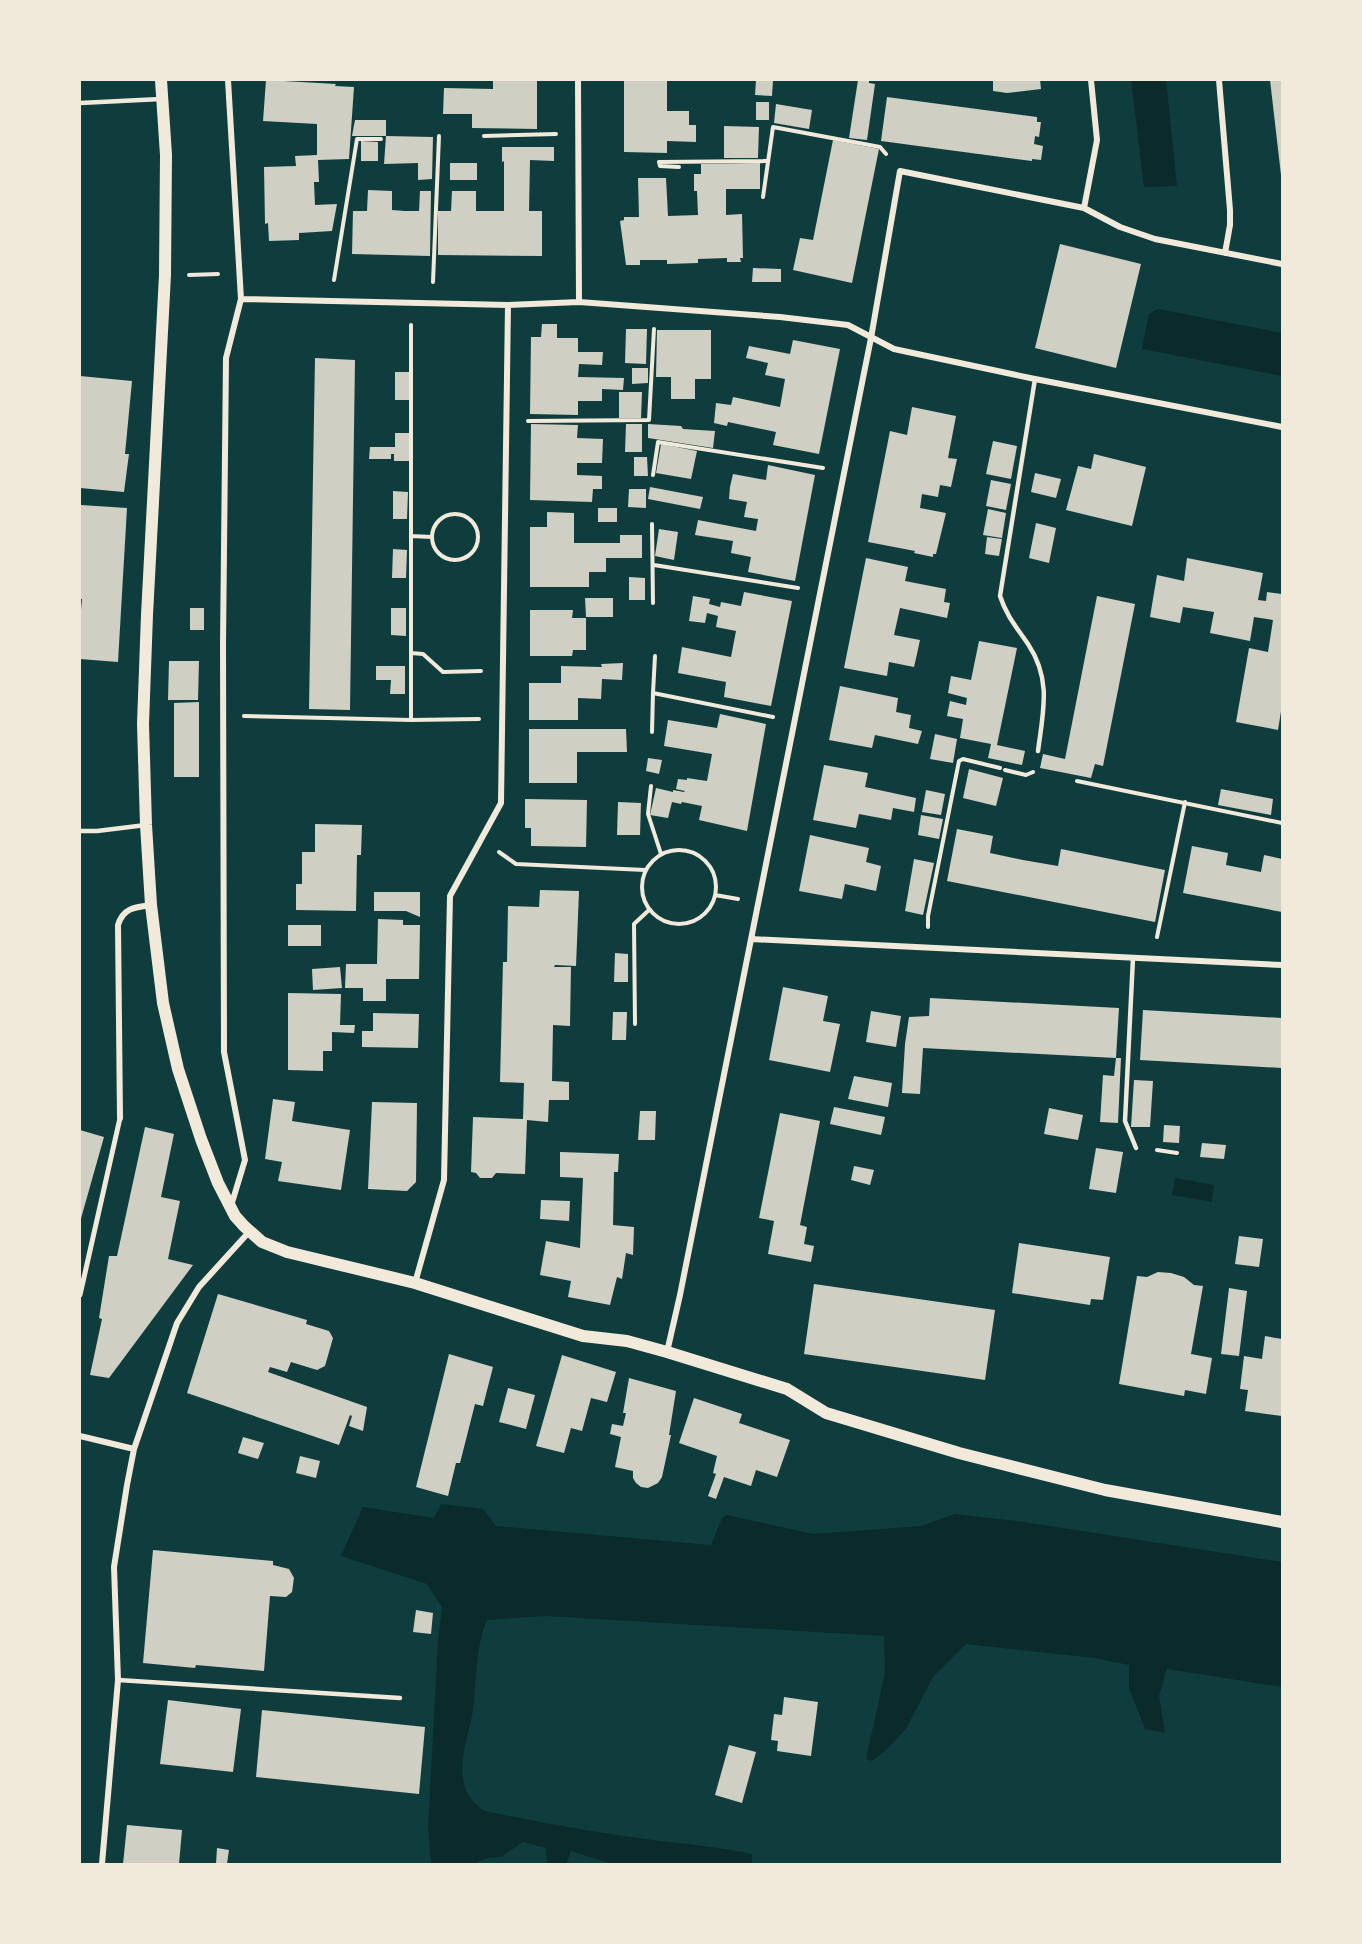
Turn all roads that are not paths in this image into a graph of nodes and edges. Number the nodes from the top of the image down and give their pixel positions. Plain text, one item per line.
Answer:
1 (161, 80) edge
2 (228, 80) edge
3 (578, 80) edge
4 (1092, 80) edge
5 (1219, 80) edge
6 (163, 99) junction
7 (80, 103) edge
8 (1084, 208) junction
9 (1225, 253) junction
10 (1282, 264) edge
11 (241, 299) junction
12 (579, 302) junction
13 (508, 305) junction
14 (871, 338) junction
15 (1035, 379) junction
16 (1282, 427) edge
17 (1038, 751) dead end
18 (146, 825) junction
19 (80, 831) edge
20 (151, 905) junction
21 (751, 939) junction
22 (1133, 958) junction
23 (1282, 965) edge
24 (120, 1118) joint
25 (1136, 1148) dead end
26 (231, 1208) junction
27 (249, 1232) junction
28 (415, 1283) junction
29 (80, 1295) edge
30 (667, 1352) junction
31 (80, 1436) edge
32 (134, 1449) junction
33 (1282, 1522) edge
34 (118, 1680) junction
35 (400, 1698) dead end
36 (102, 1864) edge

1 - 6 main road
2 - 11 street
3 - 12 street
4 - 8 street
5 - 9 street
6 - 7 lane
6 - 18 main road
8 - 9 street
8 - 14 street
9 - 10 street
11 - 13 street
11 - 26 street
12 - 13 street
12 - 14 street
13 - 28 street
14 - 15 street
14 - 21 street
15 - 16 street
15 - 17 lane
18 - 19 lane
18 - 20 main road
20 - 24 street
20 - 26 main road
21 - 22 street
21 - 30 street
22 - 23 street
22 - 25 lane
24 - 29 street
26 - 27 main road
27 - 28 main road
27 - 32 street
28 - 30 main road
30 - 33 main road
31 - 32 street
32 - 34 street
34 - 35 lane
34 - 36 street

